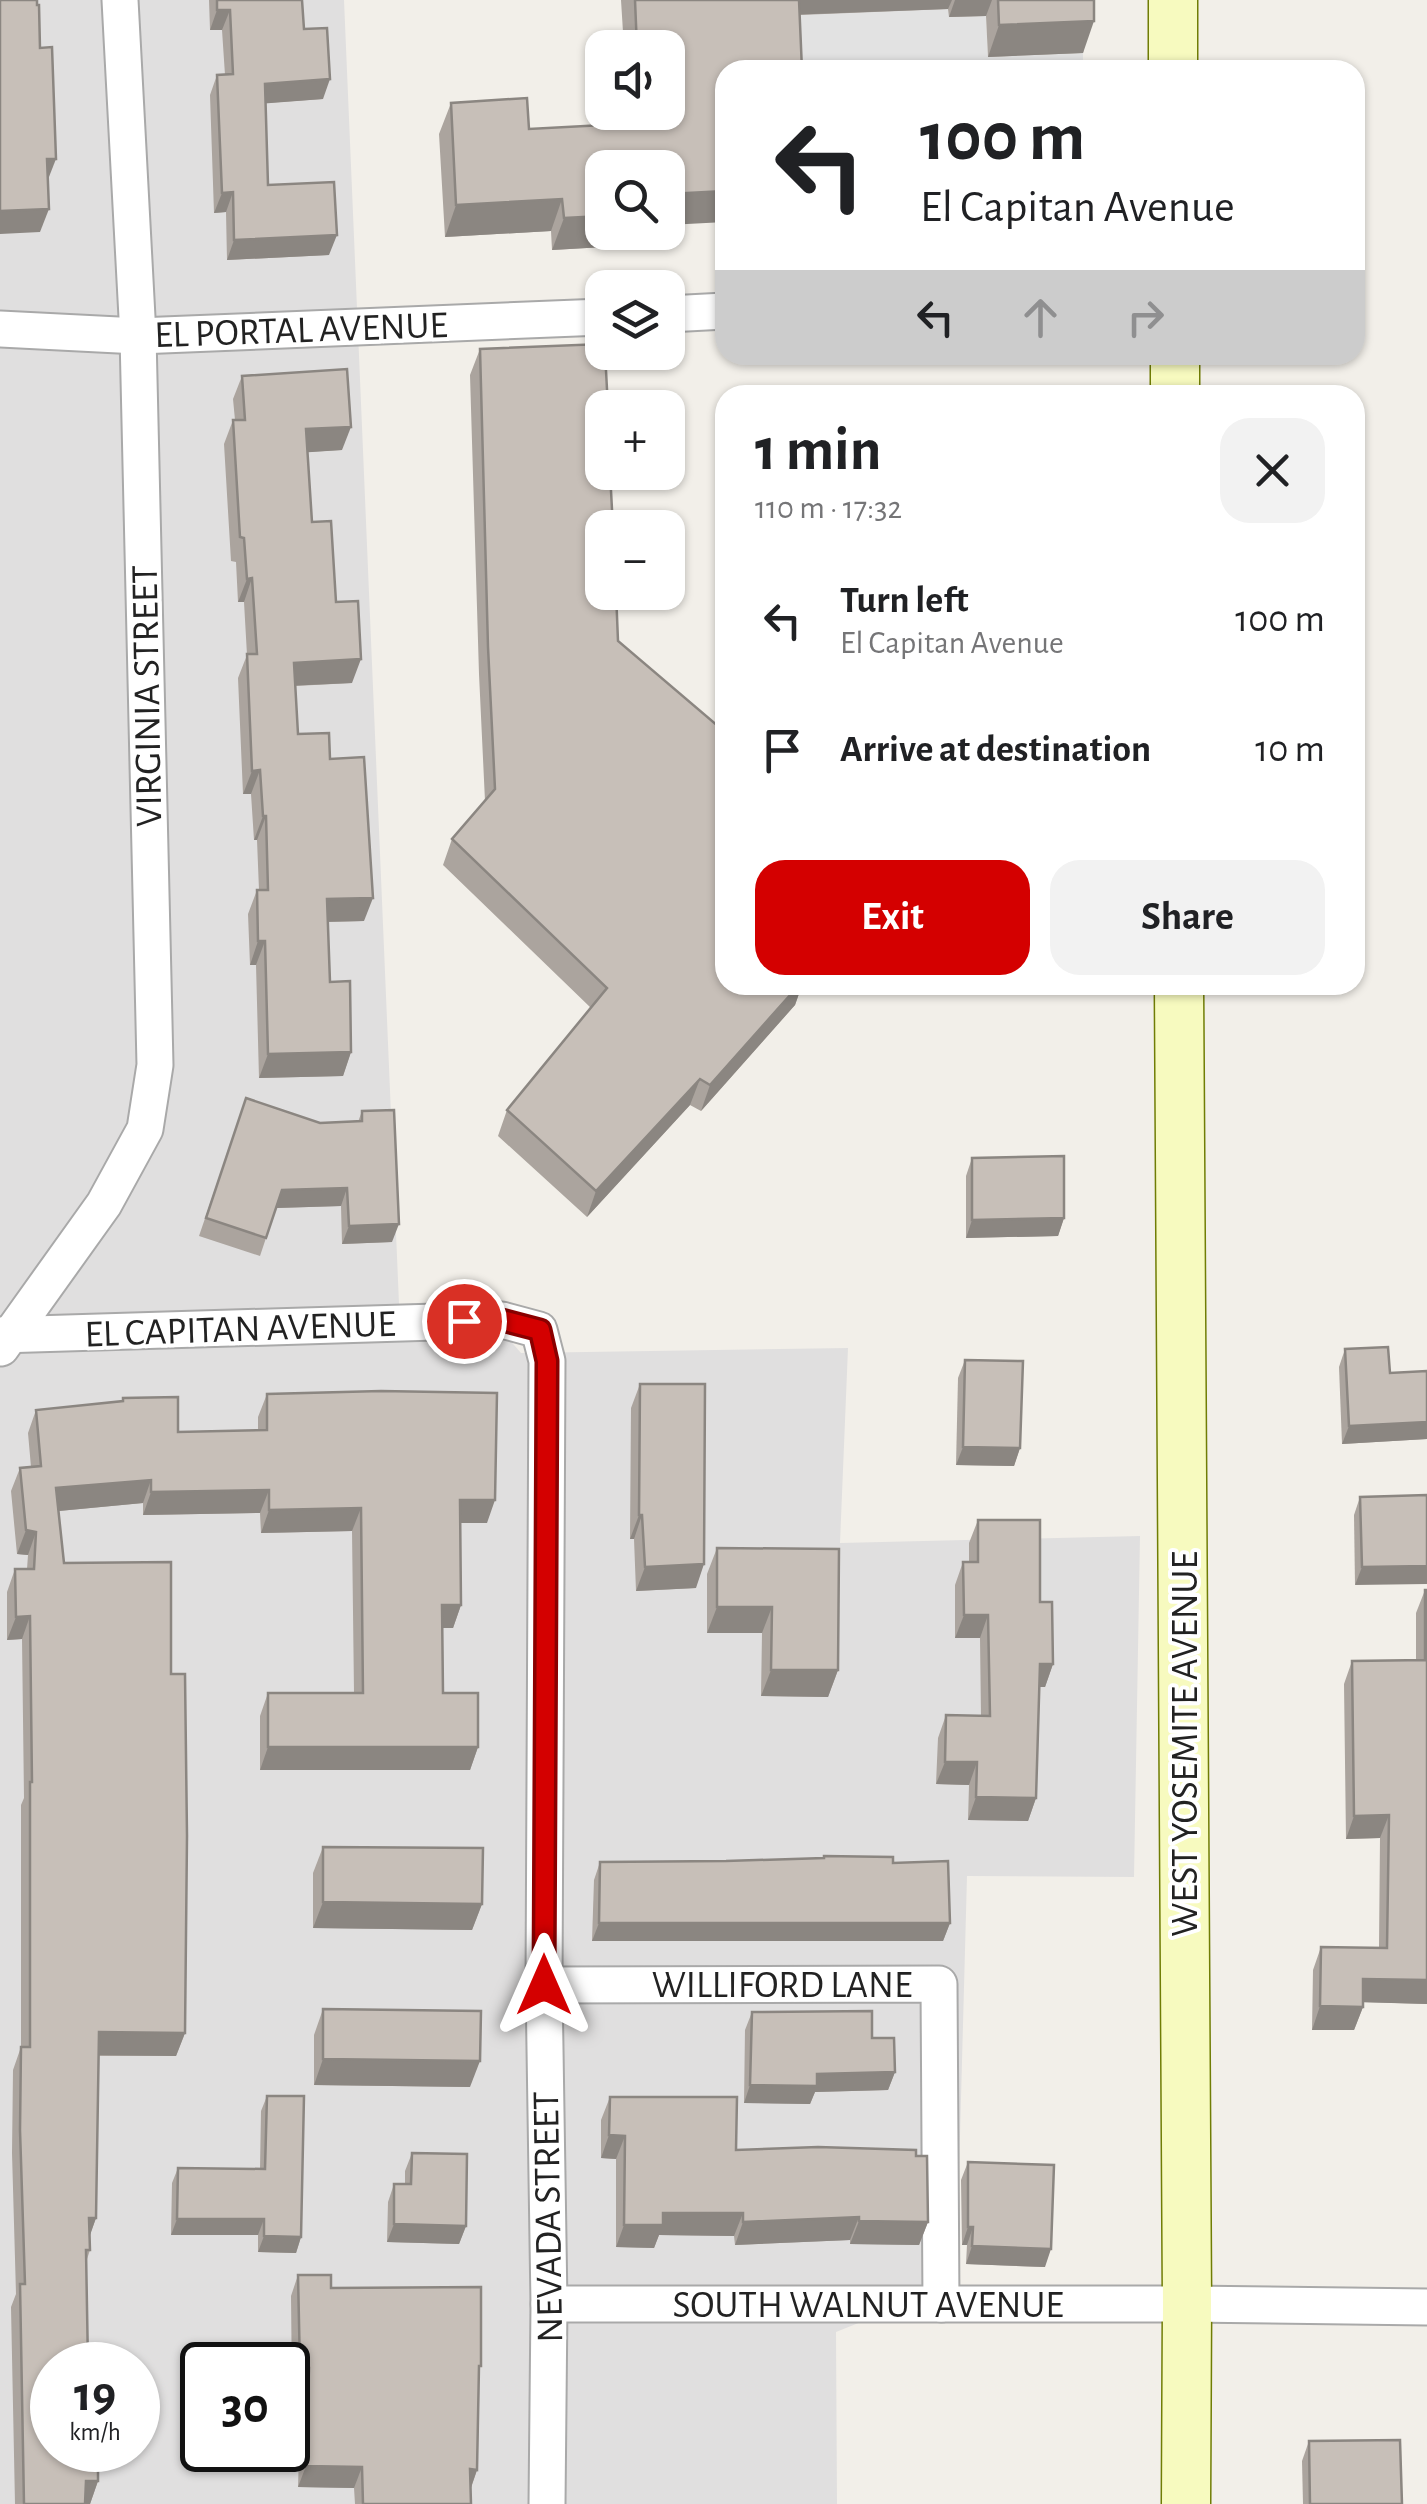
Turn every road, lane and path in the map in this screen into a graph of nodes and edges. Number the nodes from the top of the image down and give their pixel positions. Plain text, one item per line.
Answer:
1 (120, 0) edge
2 (1173, 0) edge
3 (1173, 60) edge
4 (715, 312) edge
5 (685, 313) edge
6 (585, 318) edge
7 (0, 330) edge
8 (138, 336) junction
9 (1179, 995) edge
10 (540, 1330) joint
11 (3, 1340) edge
12 (544, 1985) junction
13 (548, 2304) junction
14 (941, 2304) junction
15 (1187, 2304) junction
16 (1427, 2307) edge
17 (547, 2504) edge
18 (1186, 2504) edge

1 - 8 street, VIRGINIA STREET
2 - 3 main road
4 - 5 street
6 - 8 street, EL PORTAL AVENUE
7 - 8 street, EL PORTAL AVENUE
8 - 11 street, VIRGINIA STREET
9 - 15 main road, WEST YOSEMITE AVENUE
10 - 11 street, EL CAPITAN AVENUE
10 - 12 street, NEVADA STREET
12 - 13 street, NEVADA STREET
12 - 14 street, WILLIFORD LANE
13 - 14 street, SOUTH WALNUT AVENUE
13 - 17 street, NEVADA STREET
14 - 15 street, SOUTH WALNUT AVENUE
15 - 16 street, SOUTH WALNUT AVENUE
15 - 18 main road, WEST YOSEMITE AVENUE

